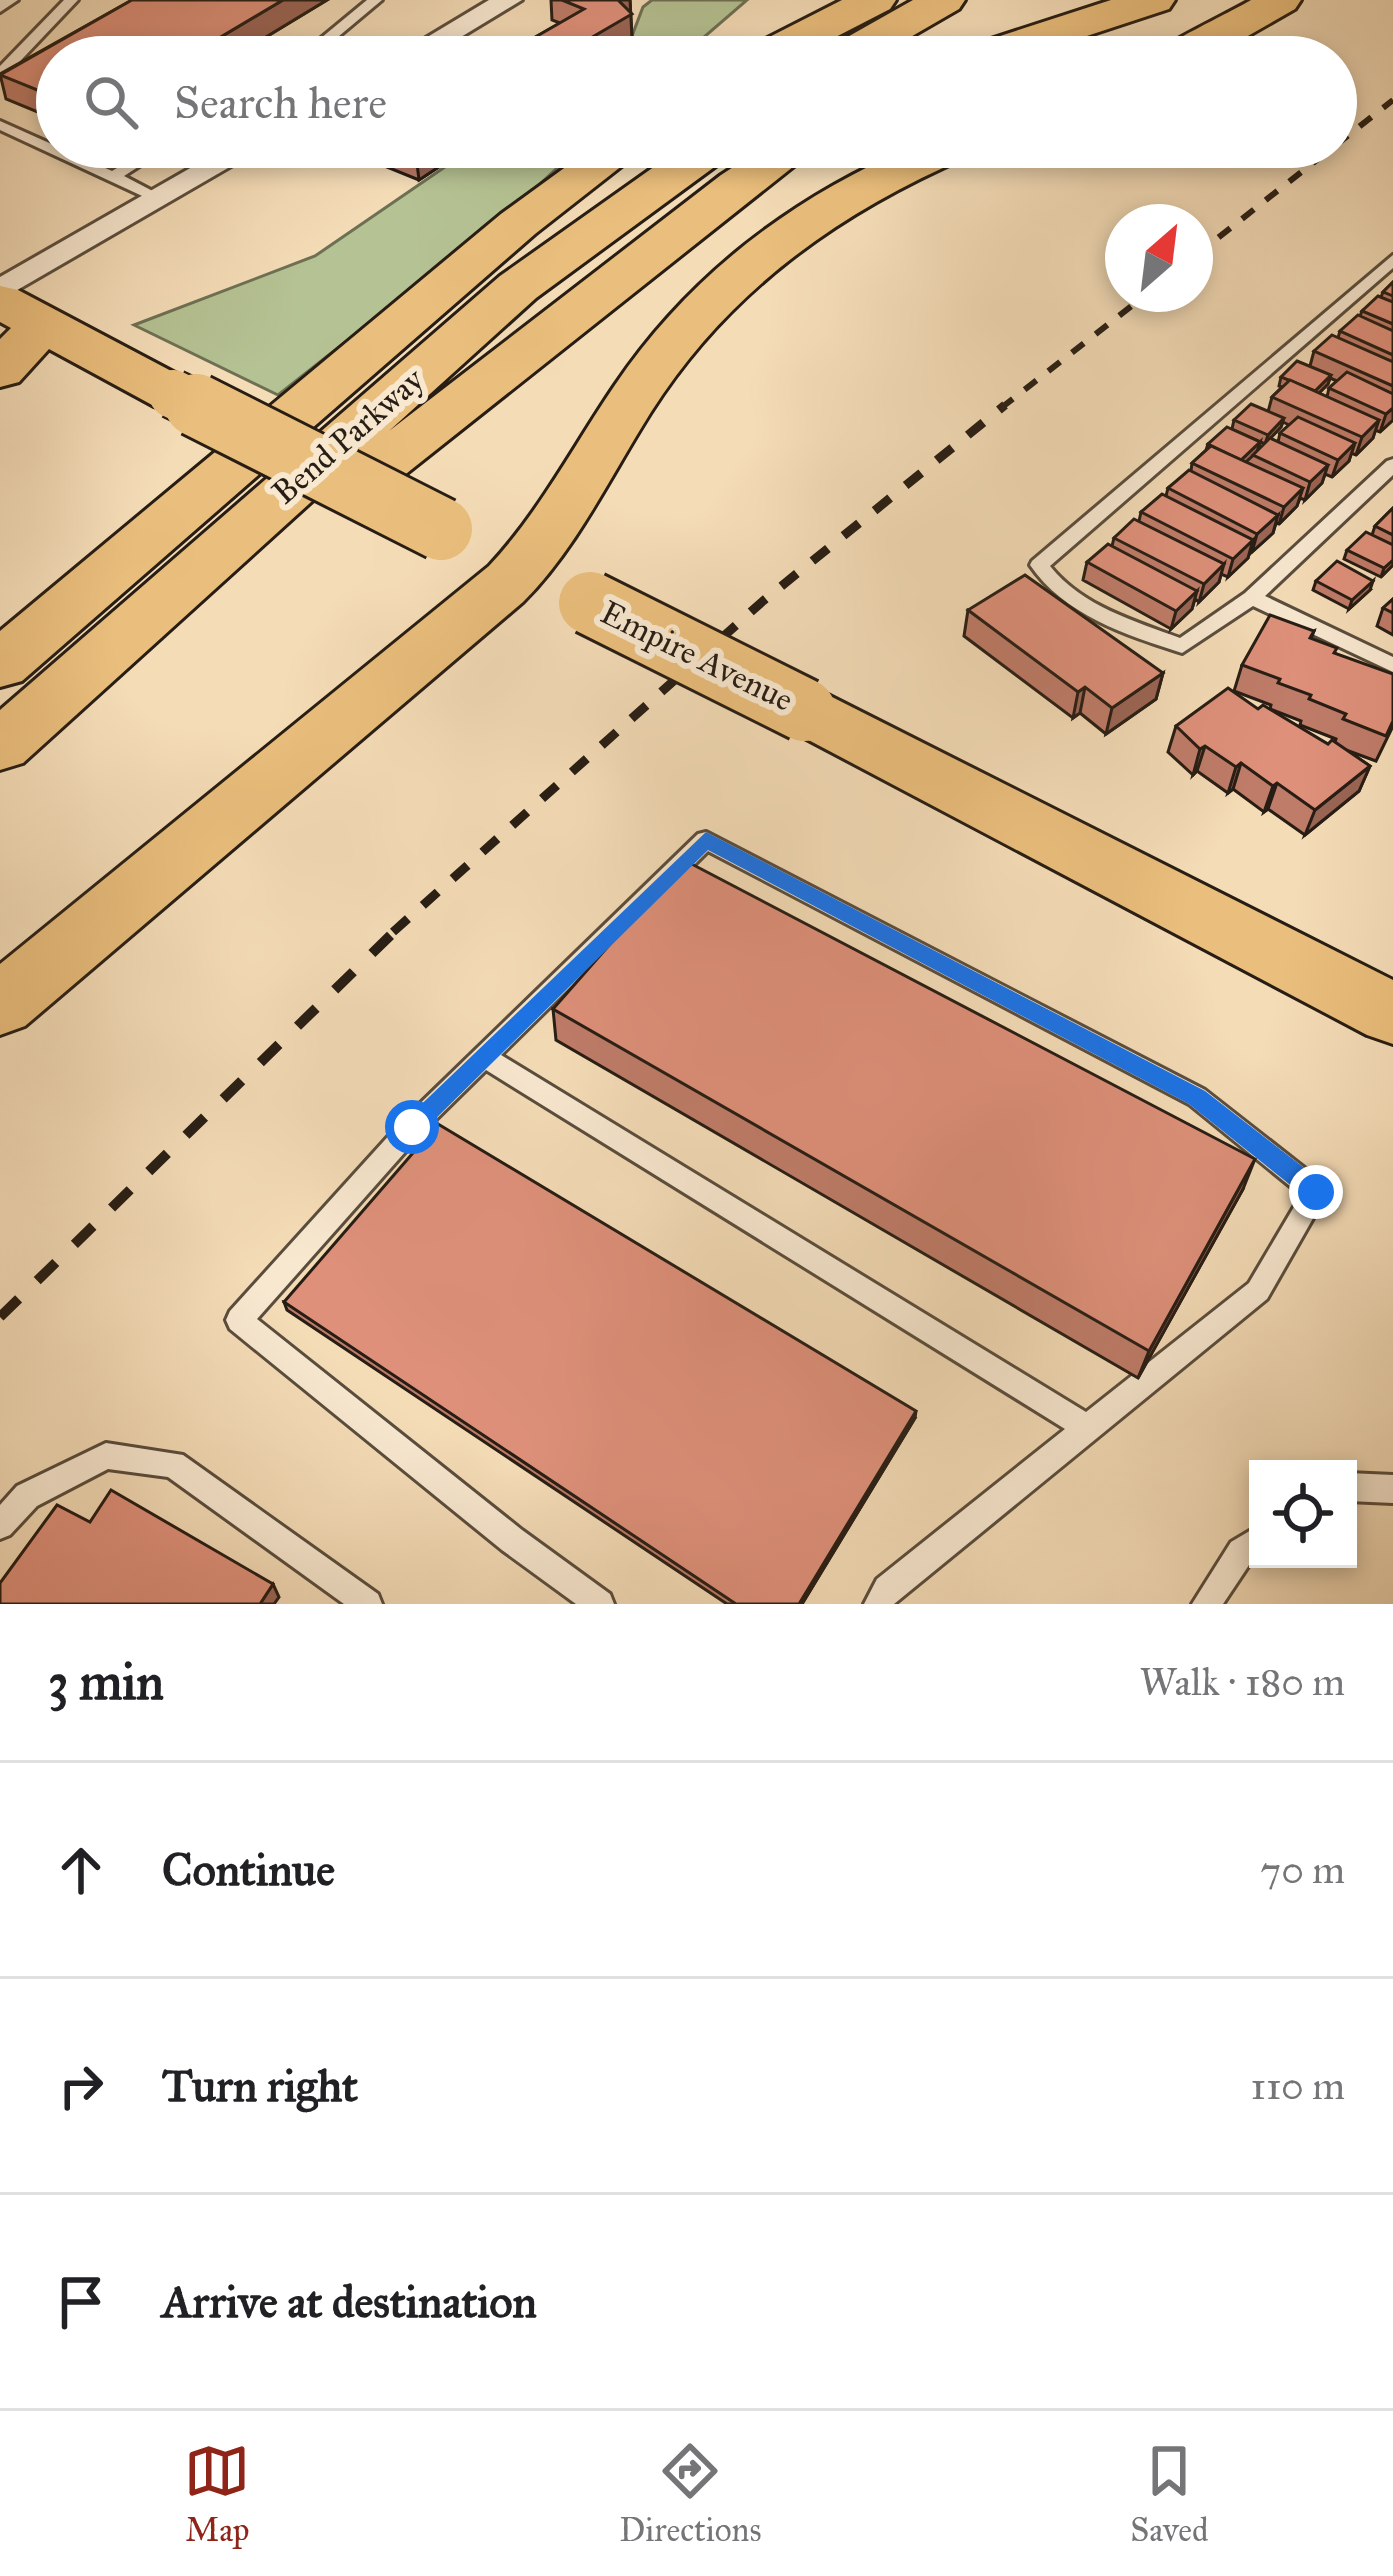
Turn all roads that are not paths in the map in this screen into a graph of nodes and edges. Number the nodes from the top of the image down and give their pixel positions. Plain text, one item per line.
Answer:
1 (71, 0) edge
2 (375, 0) edge
3 (508, 0) edge
4 (875, 0) edge
5 (944, 0) edge
6 (1154, 0) edge
7 (1280, 0) edge
8 (36, 36) edge
9 (36, 36) edge
10 (331, 36) edge
11 (445, 36) edge
12 (805, 36) edge
13 (881, 36) edge
14 (1043, 36) edge
15 (1223, 36) edge
16 (0, 74) edge
17 (0, 125) edge
18 (36, 142) edge
19 (93, 168) edge
20 (127, 168) edge
21 (211, 168) edge
22 (594, 168) edge
23 (683, 168) edge
24 (764, 168) edge
25 (909, 168) edge
26 (112, 177) junction
27 (158, 198) junction
28 (1393, 260) edge
29 (0, 290) edge
30 (21, 313) edge
31 (0, 371) edge
32 (1393, 465) edge
33 (521, 568) junction
34 (1252, 598) junction
35 (0, 665) edge
36 (1393, 665) edge
37 (86, 668) junction
38 (0, 746) edge
39 (0, 1005) edge
40 (1393, 1014) edge
41 (484, 1057) junction
42 (1087, 1428) junction
43 (1357, 1487) edge
44 (1393, 1489) edge
45 (0, 1525) edge
46 (1249, 1546) edge
47 (368, 1604) edge
48 (600, 1604) edge
49 (878, 1604) edge
50 (1206, 1604) edge

1 - 9 lane
2 - 10 lane
3 - 11 street
4 - 12 highway
5 - 13 highway
6 - 14 highway
7 - 15 highway
8 - 16 lane
17 - 18 lane
19 - 26 lane
20 - 26 lane
21 - 27 street
22 - 35 highway, Bend Parkway
23 - 37 highway, Bend Parkway
24 - 37 highway
25 - 33 highway
26 - 27 lane
27 - 29 street
28 - 34 lane
30 - 31 highway
30 - 33 highway, Empire Avenue, bridge
32 - 34 lane
33 - 39 highway
33 - 40 highway, Empire Avenue, bridge
34 - 36 lane
37 - 38 highway, Bend Parkway
41 - 42 lane
41 - 42 lane
41 - 48 lane
42 - 49 lane
43 - 44 lane
45 - 47 lane
46 - 50 lane

